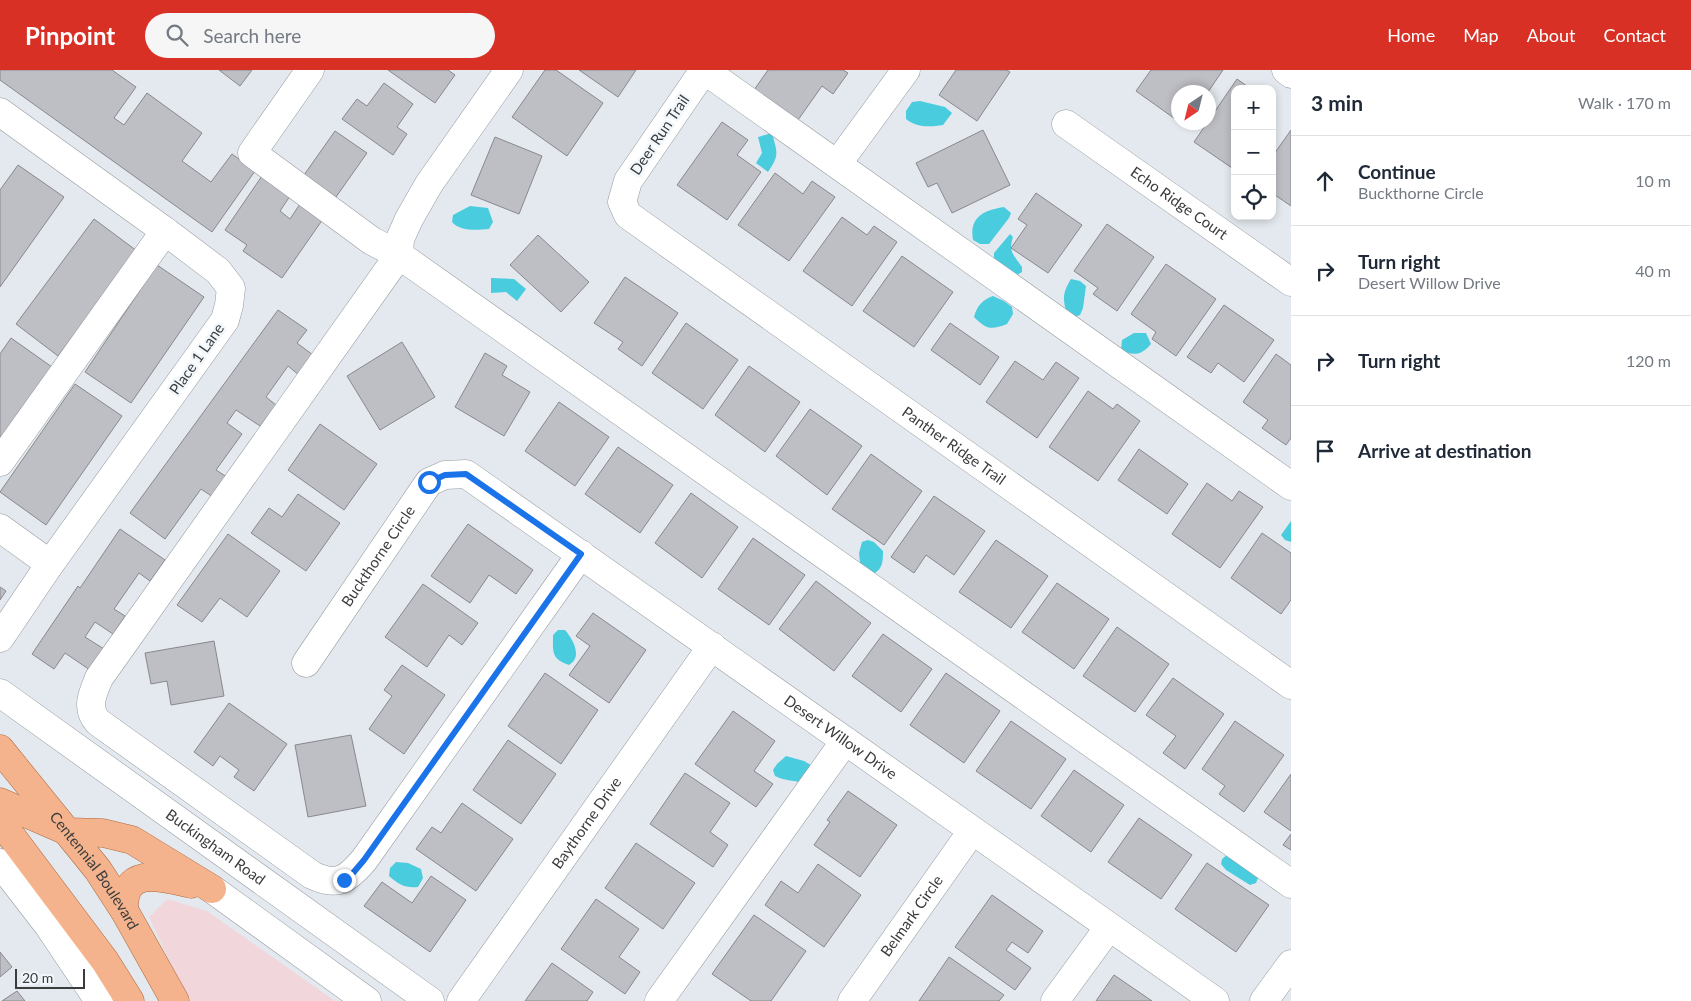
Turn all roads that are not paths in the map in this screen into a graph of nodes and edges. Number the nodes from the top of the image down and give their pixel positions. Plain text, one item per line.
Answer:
1 (310, 70) edge
2 (509, 70) edge
3 (704, 70) edge
4 (906, 70) edge
5 (1286, 70) edge
6 (1291, 74) edge
7 (0, 112) edge
8 (1066, 124) dead end
9 (838, 163) junction
10 (622, 202) joint
11 (165, 231) junction
12 (399, 255) junction
13 (1291, 282) edge
14 (0, 462) edge
15 (466, 474) joint
16 (1291, 486) edge
17 (0, 528) edge
18 (581, 554) junction
19 (50, 564) junction
20 (0, 638) edge
21 (712, 646) junction
22 (306, 663) dead end
23 (1291, 686) edge
24 (0, 693) edge
25 (845, 741) junction
26 (0, 749) edge
27 (0, 802) edge
28 (0, 821) edge
29 (972, 831) junction
30 (69, 832) junction
31 (0, 863) edge
32 (1291, 884) edge
33 (212, 889) junction
34 (124, 910) junction
35 (1109, 927) junction
36 (1291, 964) edge
37 (99, 1001) edge
38 (130, 1001) edge
39 (175, 1001) edge
40 (367, 1001) edge
41 (430, 1001) edge
42 (461, 1001) edge
43 (659, 1001) edge
44 (852, 1001) edge
45 (1056, 1001) edge
46 (1214, 1001) edge
47 (1264, 1001) edge

1 - 12 street
2 - 12 street
3 - 9 street
3 - 10 street, Deer Run Trail
4 - 9 street
5 - 6 street
7 - 11 street, Place 1 Lane
8 - 13 street, Echo Ridge Court
9 - 16 street
10 - 23 street, Panther Ridge Trail
11 - 14 street
11 - 19 street, Place 1 Lane
12 - 18 street
12 - 32 street
15 - 18 street, Desert Willow Drive
15 - 22 street, Buckthorne Circle
17 - 19 street
18 - 21 street, Desert Willow Drive
19 - 20 street, Place 1 Lane
21 - 25 street, Desert Willow Drive
21 - 42 street, Baythorne Drive
24 - 41 street, Buckingham Road
25 - 29 street, Desert Willow Drive
25 - 43 street
26 - 30 main road, Centennial Boulevard
27 - 30 main road
28 - 38 main road
29 - 35 street, Desert Willow Drive
29 - 44 street, Belmark Circle
30 - 33 main road
30 - 34 main road, Centennial Boulevard
31 - 37 street
33 - 34 main road
33 - 40 street
34 - 39 main road, Centennial Boulevard
35 - 45 street
35 - 46 street, Desert Willow Drive
36 - 47 street

